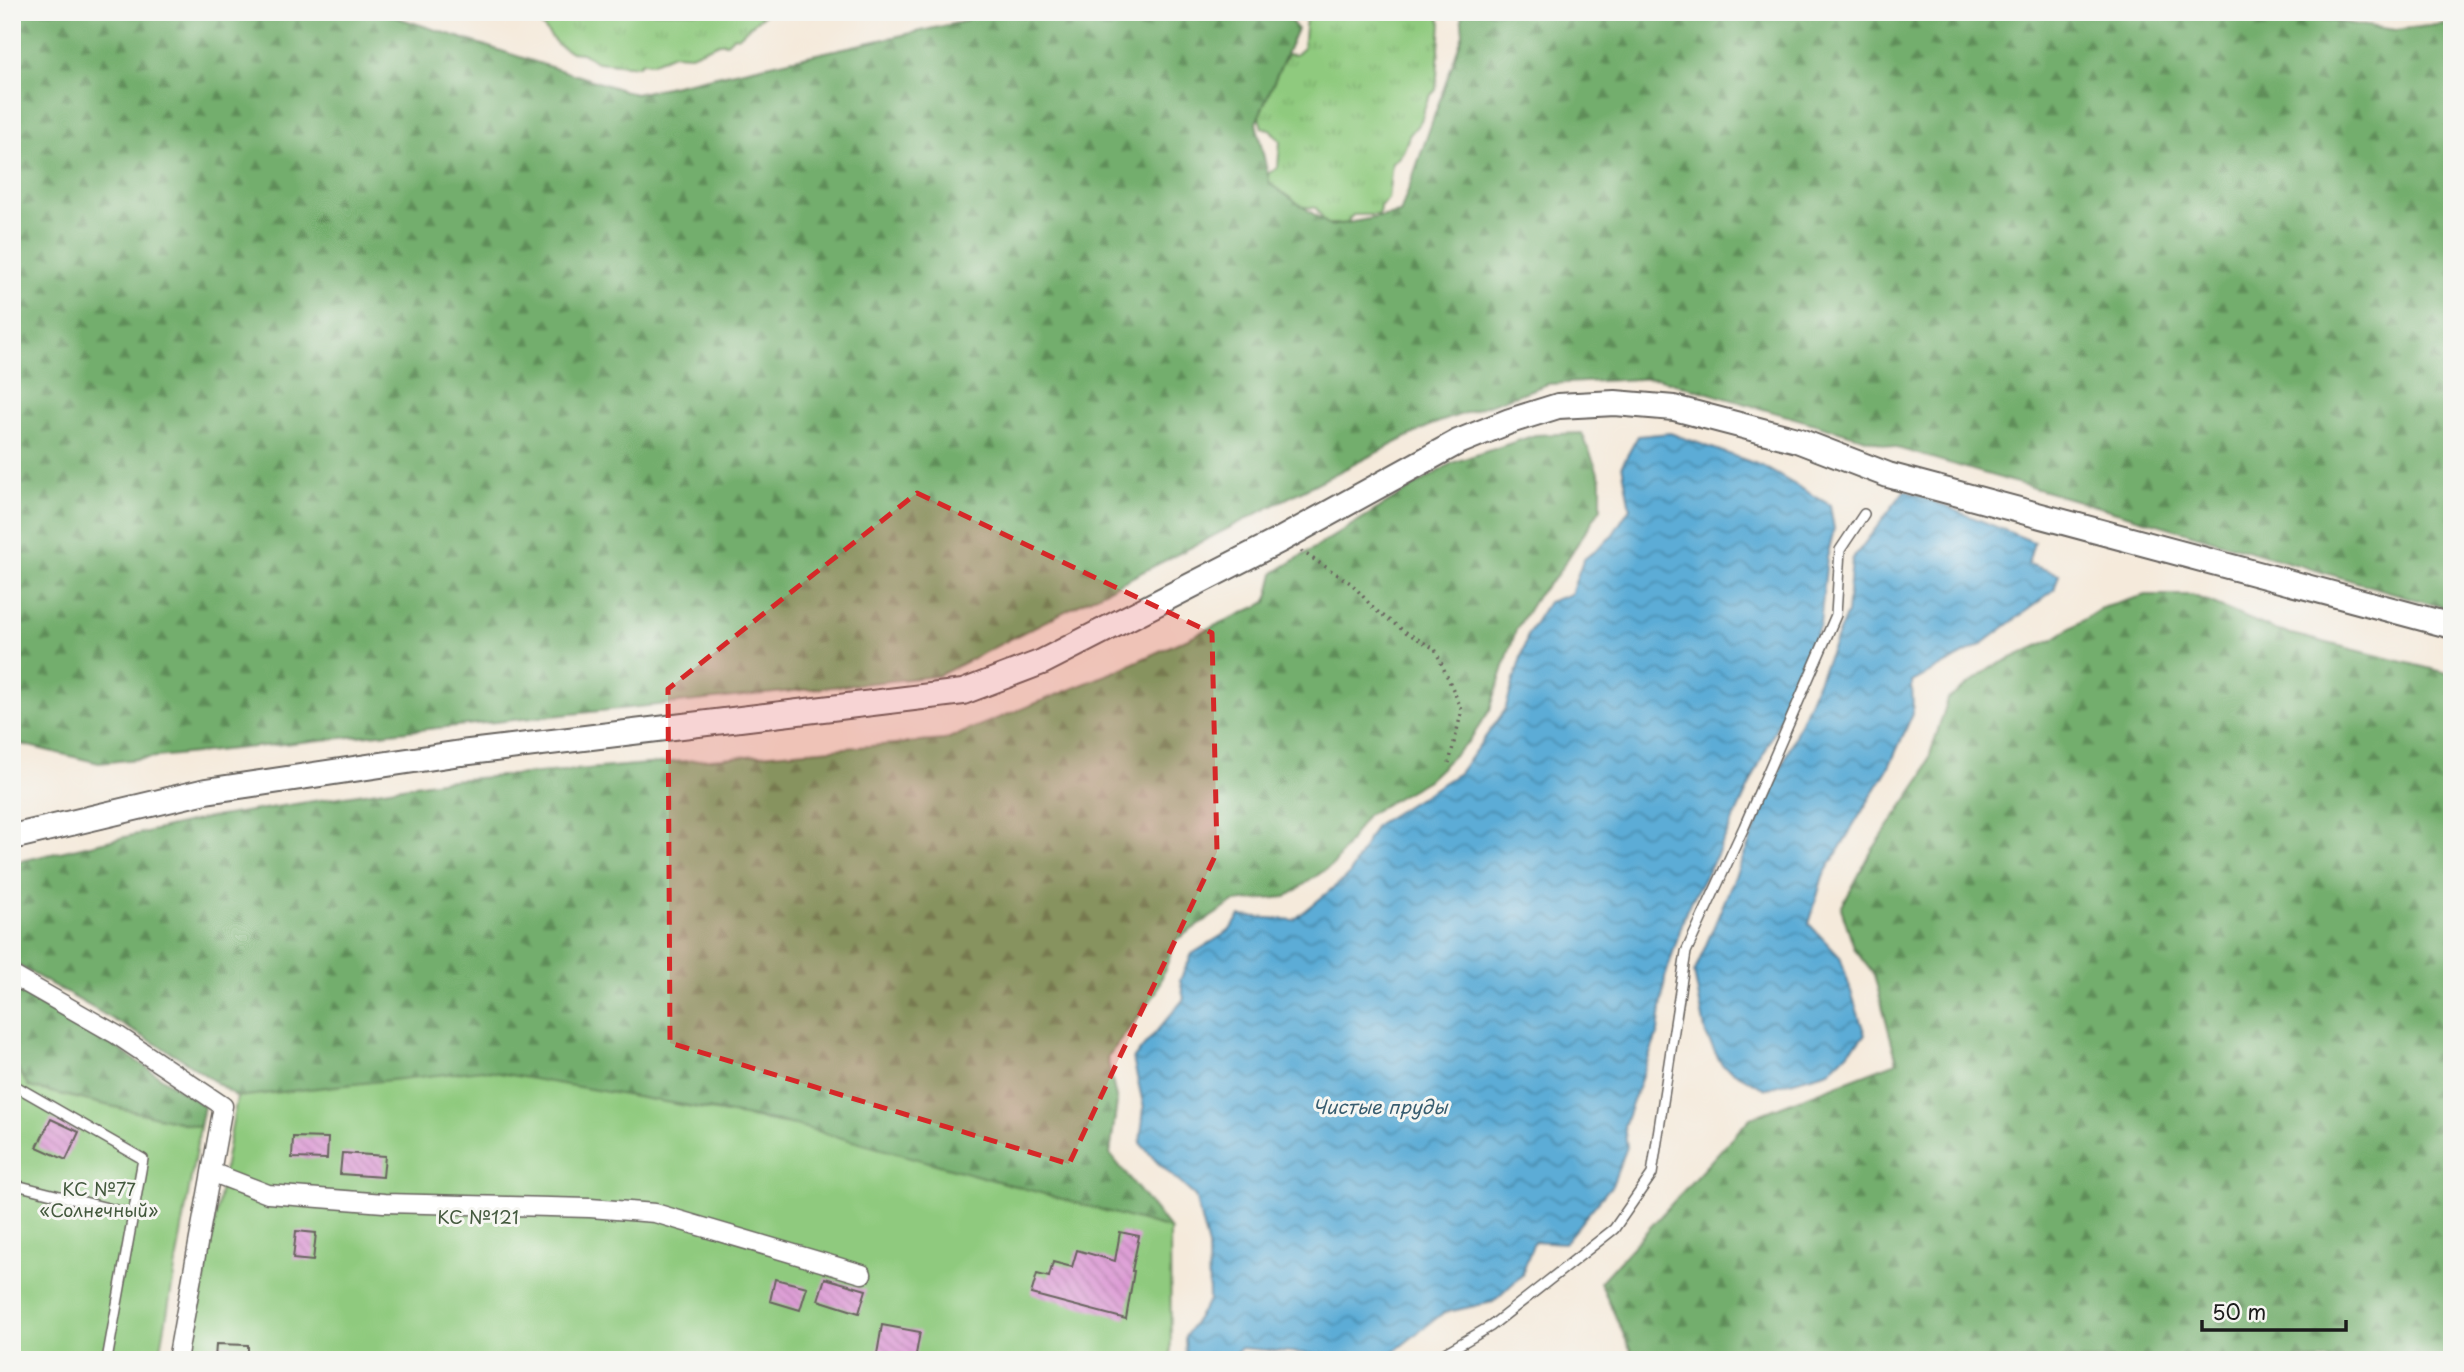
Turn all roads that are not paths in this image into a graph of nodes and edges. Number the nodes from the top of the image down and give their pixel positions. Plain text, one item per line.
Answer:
1 (1864, 514) dead end
2 (2452, 626) edge
3 (12, 836) edge
4 (12, 975) edge
5 (12, 1084) edge
6 (211, 1172) junction
7 (12, 1184) edge
8 (132, 1214) junction
9 (862, 1274) dead end
10 (107, 1360) edge
11 (177, 1360) edge
12 (1433, 1360) edge

1 - 12 lane
2 - 3 main road
4 - 6 street
5 - 8 lane
6 - 9 street
6 - 11 street
7 - 8 lane
8 - 10 lane

